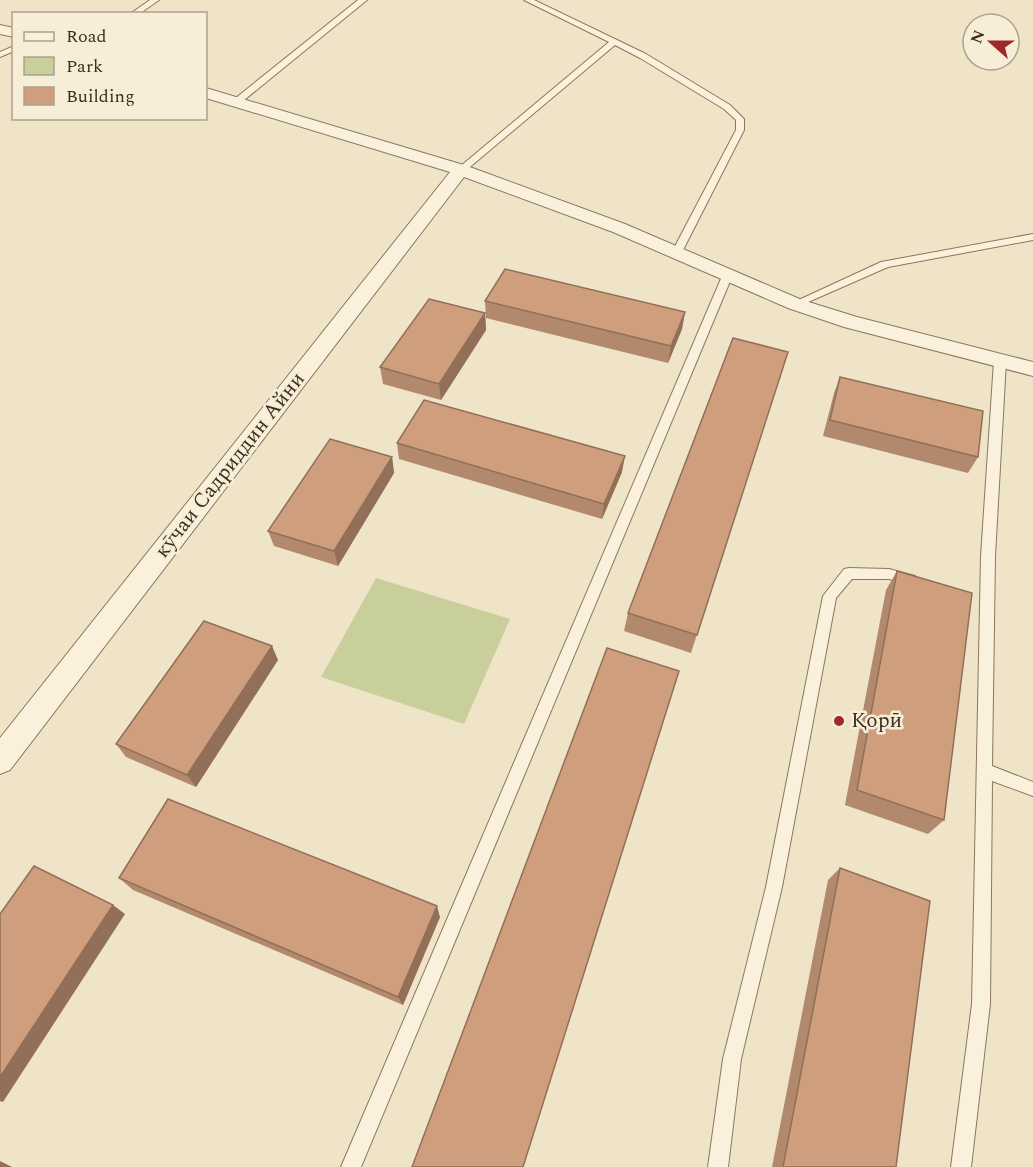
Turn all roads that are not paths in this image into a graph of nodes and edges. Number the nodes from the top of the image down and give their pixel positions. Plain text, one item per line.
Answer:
1 (155, 0) edge
2 (363, 0) edge
3 (528, 0) edge
4 (136, 12) edge
5 (615, 41) junction
6 (207, 93) edge
7 (235, 103) junction
8 (461, 171) junction
9 (1033, 237) edge
10 (677, 252) junction
11 (728, 274) junction
12 (795, 304) junction
13 (1000, 361) junction
14 (1033, 369) edge
15 (922, 584) edge
16 (0, 760) edge
17 (986, 771) junction
18 (1033, 789) edge
19 (351, 1167) edge
20 (718, 1167) edge
21 (962, 1167) edge

1 - 4 lane
2 - 7 lane
3 - 5 lane
5 - 8 lane
5 - 10 lane
6 - 7 street
7 - 8 street
8 - 10 street
8 - 16 street, кӯчаи Садриддин Айни
9 - 12 lane
10 - 11 street
11 - 12 street
11 - 19 lane
12 - 13 street
13 - 14 street
13 - 17 lane
15 - 20 lane
17 - 18 lane
17 - 21 lane

